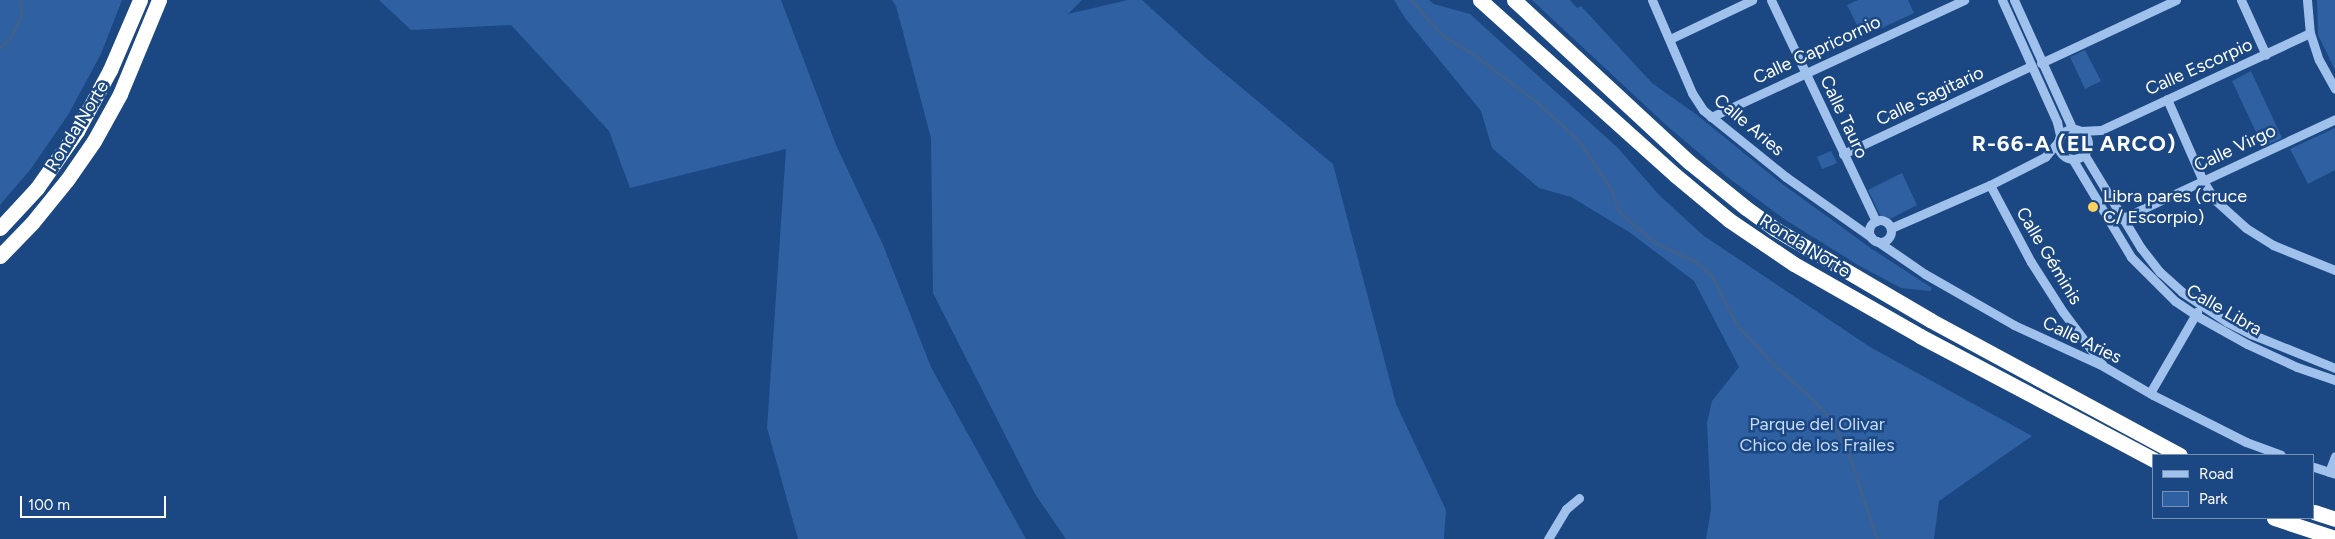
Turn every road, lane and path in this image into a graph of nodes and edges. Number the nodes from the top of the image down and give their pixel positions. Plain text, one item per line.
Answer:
1 (140, 0) edge
2 (159, 0) edge
3 (1480, 0) edge
4 (1514, 0) edge
5 (1652, 0) edge
6 (1752, 0) edge
7 (1772, 0) edge
8 (1964, 0) edge
9 (2002, 0) edge
10 (2014, 0) edge
11 (2176, 0) edge
12 (2241, 0) edge
13 (2307, 0) edge
14 (2310, 33) junction
15 (1670, 39) junction
16 (2266, 55) junction
17 (2041, 62) junction
18 (2031, 66) junction
19 (1805, 74) junction
20 (2335, 89) edge
21 (2167, 99) junction
22 (1711, 117) junction
23 (2335, 119) edge
24 (2076, 130) junction
25 (2101, 130) junction
26 (2059, 139) junction
27 (2086, 150) junction
28 (1843, 154) junction
29 (2045, 157) junction
30 (2069, 159) junction
31 (2203, 182) junction
32 (1990, 185) junction
33 (2121, 219) junction
34 (1876, 221) junction
35 (0, 228) edge
36 (1891, 228) junction
37 (1874, 240) junction
38 (0, 256) edge
39 (2335, 270) edge
40 (2201, 306) junction
41 (2195, 315) junction
42 (2103, 366) junction
43 (2335, 368) edge
44 (2335, 380) edge
45 (2150, 394) junction
46 (2178, 454) edge
47 (2278, 454) edge
48 (2335, 456) edge
49 (2152, 459) edge
50 (2315, 467) edge
51 (2332, 473) edge
52 (1579, 498) dead end
53 (2315, 512) edge
54 (2277, 519) edge
55 (2335, 519) edge
56 (2335, 538) edge
57 (1548, 539) edge

1 - 35 highway, Ronda Norte
2 - 38 highway, Ronda Norte
3 - 49 highway, Ronda Norte
4 - 46 highway, Ronda Norte
5 - 15 street, Calle Aries
6 - 15 street
7 - 19 street, Calle Tauro
8 - 19 street, Calle Capricornio
9 - 18 street
10 - 17 street
11 - 17 street
12 - 16 street
13 - 14 street
14 - 16 street, Calle Escorpio
14 - 20 street
15 - 22 street, Calle Aries
16 - 21 street, Calle Escorpio
17 - 24 street
18 - 26 street
18 - 28 street, Calle Sagitario
19 - 22 street, Calle Capricornio
19 - 28 street, Calle Tauro
21 - 25 street, Calle Escorpio
21 - 31 street
22 - 37 street, Calle Aries
23 - 31 street, Calle Virgo
24 - 25 street, Calle Escorpio
24 - 26 street
24 - 27 street, Calle Libra
25 - 27 street, Calle Escorpio
26 - 29 street
26 - 30 street, Calle Libra
27 - 30 street
27 - 33 street, Calle Libra
28 - 34 street, Calle Tauro
29 - 30 street
29 - 32 street
30 - 41 street, Calle Libra
31 - 33 street, Calle Virgo
31 - 39 street
32 - 36 street
32 - 42 street, Calle Géminis
33 - 40 street, Calle Libra
34 - 36 street
34 - 37 street
36 - 37 street
37 - 42 street, Calle Aries
40 - 41 street
40 - 43 street, Calle Libra
41 - 44 street, Calle Libra
41 - 45 street
42 - 45 street, Calle Aries
45 - 47 street, Calle Aries
48 - 51 street
50 - 51 street
52 - 57 street
53 - 55 highway
54 - 56 highway

